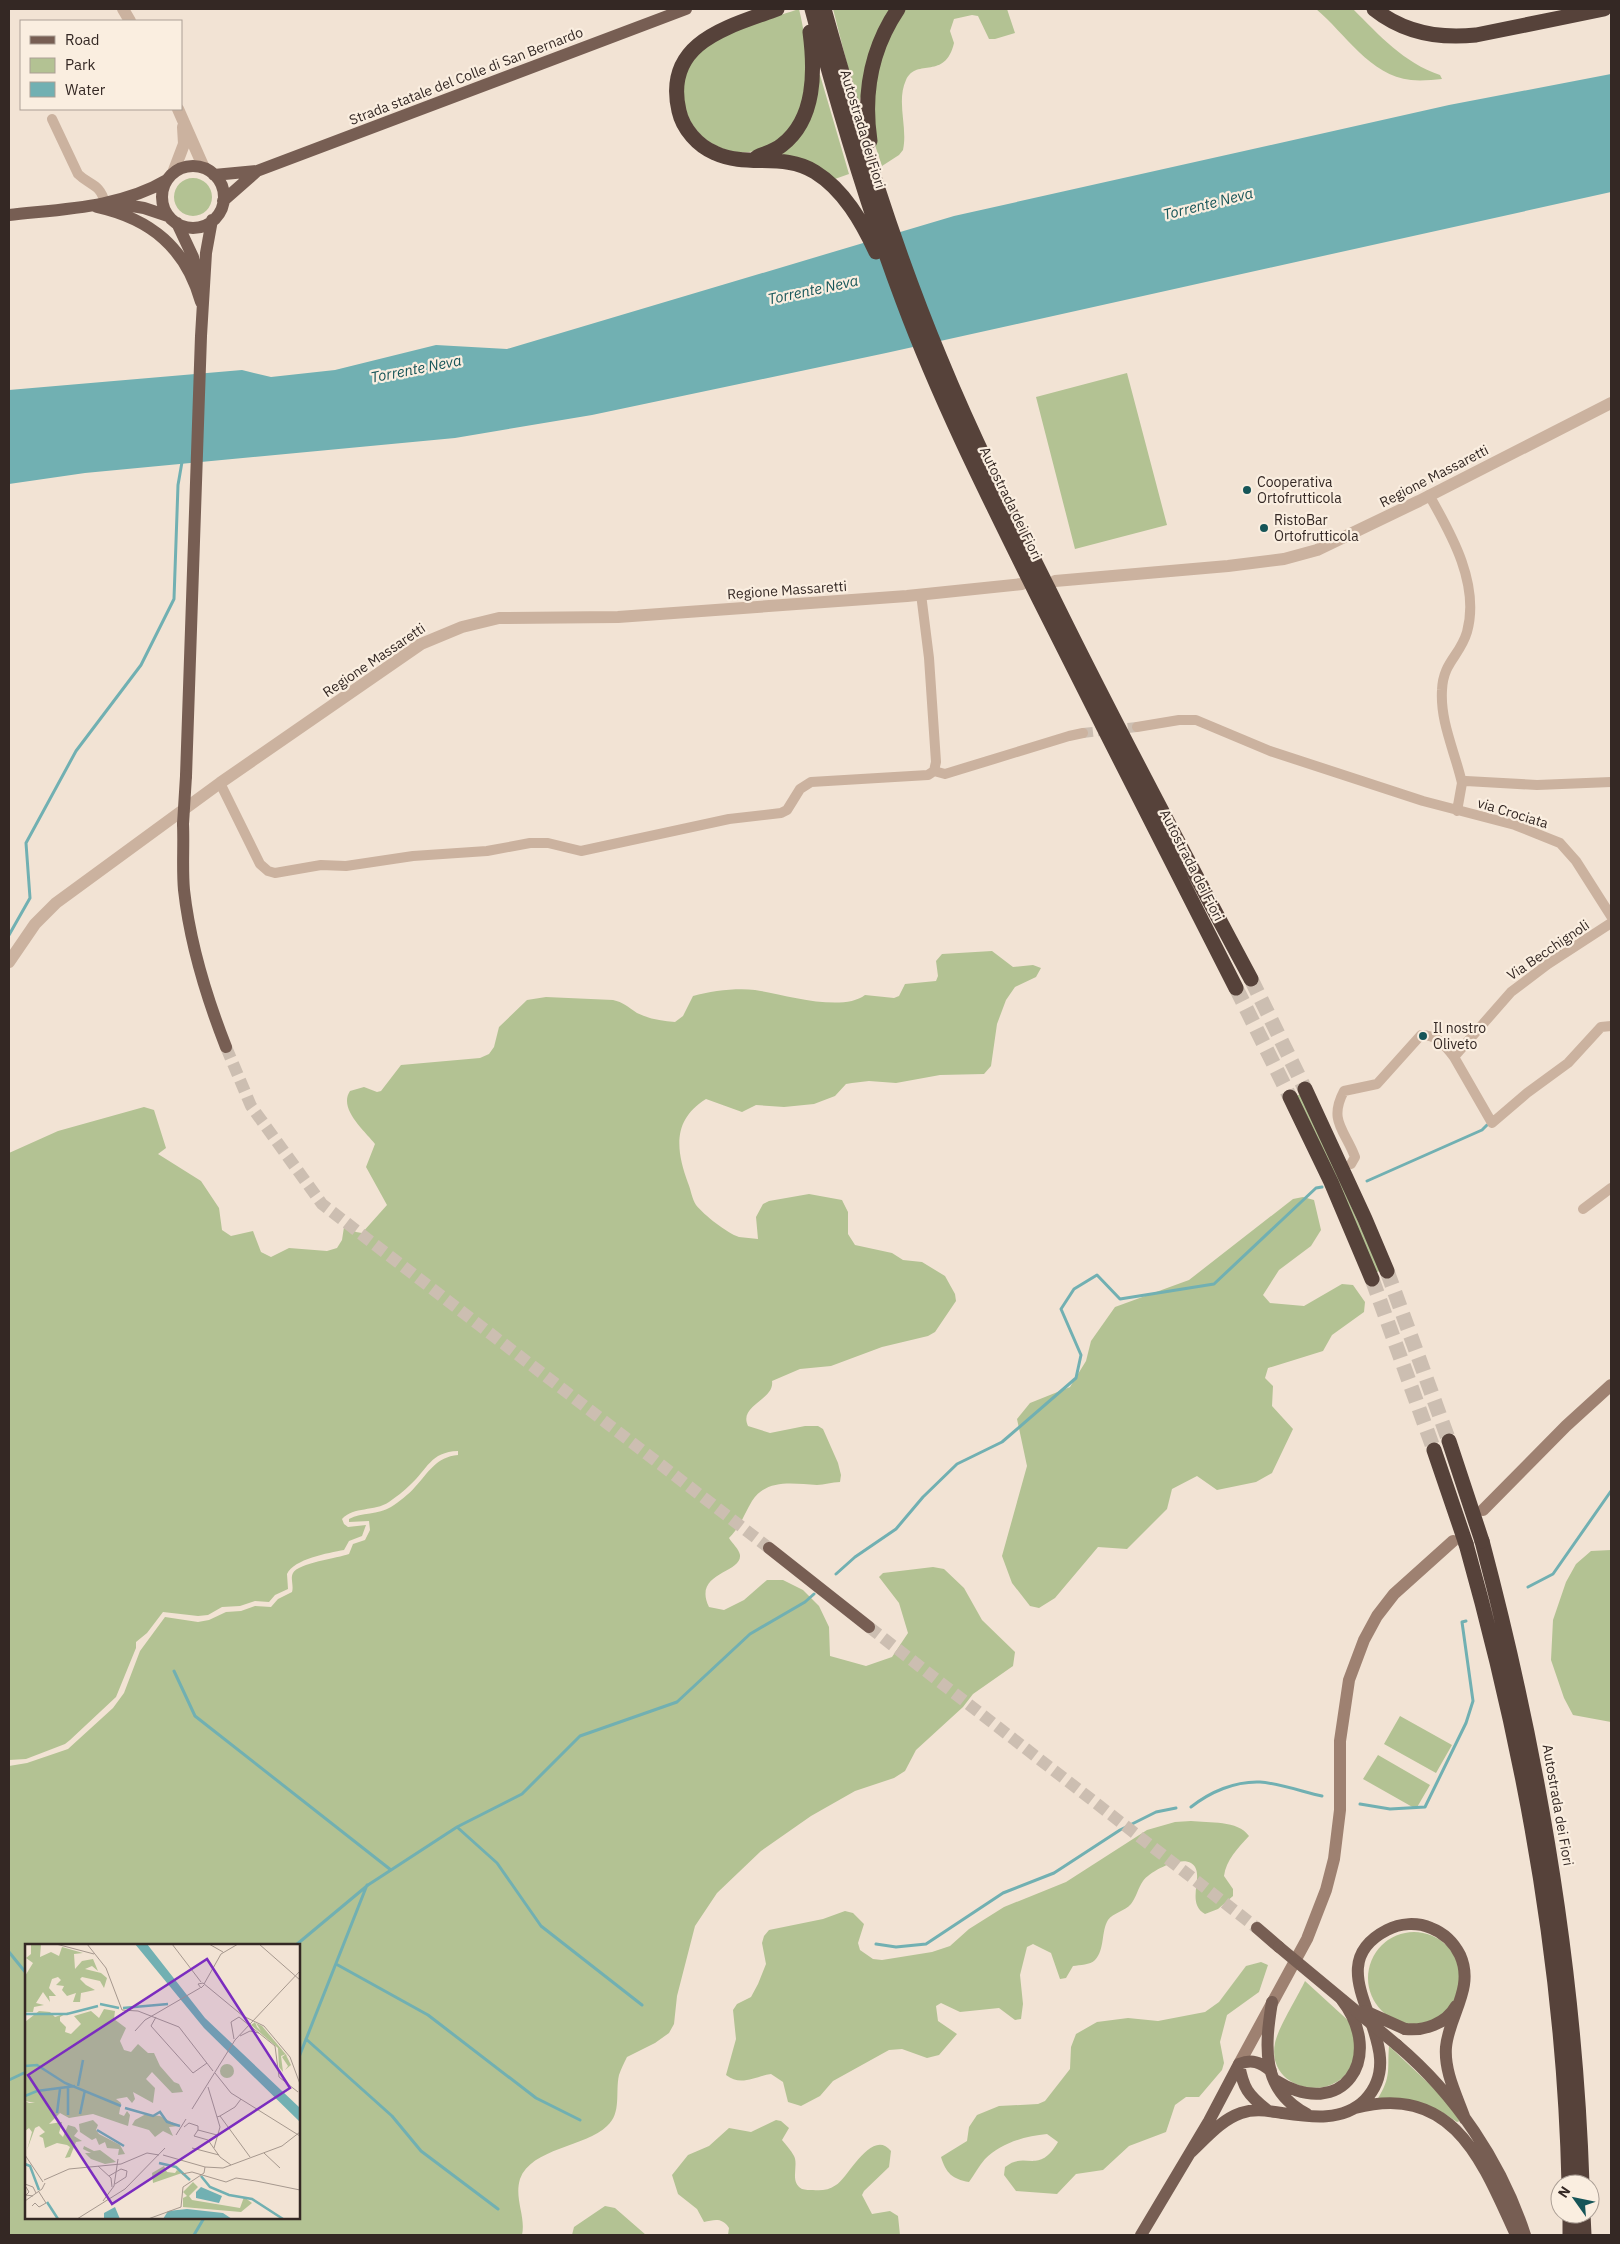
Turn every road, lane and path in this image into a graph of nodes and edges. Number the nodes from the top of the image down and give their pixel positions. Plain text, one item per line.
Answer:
1 (123, 9) edge
2 (686, 9) edge
3 (777, 9) edge
4 (898, 9) edge
5 (1374, 9) edge
6 (1604, 9) edge
7 (812, 10) edge
8 (129, 20) edge
9 (180, 113) edge
10 (52, 119) dead end
11 (751, 160) junction
12 (209, 171) junction
13 (256, 171) junction
14 (170, 176) junction
15 (870, 184) junction
16 (223, 201) junction
17 (102, 203) junction
18 (9, 215) edge
19 (173, 220) junction
20 (212, 220) junction
21 (198, 290) junction
22 (903, 303) junction
23 (202, 305) junction
24 (1611, 403) edge
25 (994, 495) junction
26 (1430, 495) junction
27 (1055, 581) dead end
28 (1022, 584) dead end
29 (921, 594) junction
30 (1137, 727) tunnel mouth
31 (1083, 734) tunnel mouth
32 (934, 770) junction
33 (1611, 782) edge
34 (220, 783) junction
35 (1462, 783) junction
36 (1457, 811) junction
37 (1611, 916) edge
38 (1611, 923) edge
39 (9, 962) edge
40 (1251, 980) tunnel mouth
41 (1236, 988) tunnel mouth
42 (1611, 1026) edge
43 (226, 1047) tunnel mouth
44 (1454, 1057) junction
45 (1305, 1089) tunnel mouth
46 (1290, 1097) tunnel mouth
47 (1351, 1164) dead end
48 (1611, 1188) edge
49 (1583, 1209) dead end
50 (1387, 1271) tunnel mouth
51 (1372, 1279) tunnel mouth
52 (1611, 1385) edge
53 (1449, 1441) tunnel mouth
54 (1434, 1450) tunnel mouth
55 (1482, 1510) dead end
56 (1459, 1543) junction
57 (769, 1548) tunnel mouth
58 (869, 1627) tunnel mouth
59 (1257, 1928) tunnel mouth
60 (1462, 1996) junction
61 (1339, 1997) junction
62 (1272, 2002) junction
63 (1239, 2064) junction
64 (1273, 2076) junction
65 (1353, 2109) junction
66 (1267, 2110) junction
67 (1311, 2116) junction
68 (1465, 2119) junction
69 (1191, 2152) junction
70 (1568, 2174) edge
71 (1581, 2174) edge
72 (1141, 2235) edge
73 (1516, 2235) edge
74 (1525, 2235) edge

1 - 8 street
2 - 13 main road, Strada statale del Colle di San Bernardo
3 - 11 highway
4 - 15 highway
5 - 6 highway
7 - 11 highway
7 - 15 highway, Autostrada dei Fiori
9 - 12 street
9 - 14 street
10 - 17 street
11 - 22 highway
12 - 13 main road, Strada statale del Colle di San Bernardo
12 - 14 main road
12 - 16 main road
13 - 16 main road, Strada statale del Colle di San Bernardo
14 - 17 main road
14 - 19 main road
15 - 22 highway, Autostrada dei Fiori
15 - 25 highway, Autostrada dei Fiori
16 - 20 main road
17 - 18 main road
17 - 19 main road
17 - 21 main road
19 - 20 main road
19 - 21 main road
20 - 23 main road
21 - 23 main road
22 - 25 highway, Autostrada dei Fiori
23 - 43 main road, bridge
24 - 26 street, Regione Massaretti
25 - 40 highway, Autostrada dei Fiori
25 - 41 highway, Autostrada dei Fiori
26 - 27 street, Regione Massaretti
26 - 35 street
28 - 29 street, Regione Massaretti
29 - 32 street
29 - 34 street, Regione Massaretti
30 - 36 street, via Crociata
31 - 32 street
32 - 34 street
33 - 35 street
34 - 39 street, Regione Massaretti
35 - 36 street
36 - 37 street, via Crociata
38 - 44 street, Via Becchignoli
42 - 44 street
44 - 47 street
45 - 50 highway
46 - 51 highway
48 - 49 street
52 - 55 main road
53 - 71 highway, Autostrada dei Fiori, bridge
54 - 56 highway, bridge
56 - 62 main road
56 - 70 highway
57 - 58 main road
59 - 61 main road, bridge
60 - 61 main road, bridge
60 - 65 main road
60 - 68 main road
61 - 64 main road, bridge
61 - 68 main road, bridge
62 - 63 main road
62 - 64 main road
63 - 64 main road
63 - 66 main road
63 - 69 main road
64 - 67 main road
65 - 67 main road
65 - 73 main road
66 - 67 main road
66 - 69 main road
68 - 74 main road
69 - 72 main road

